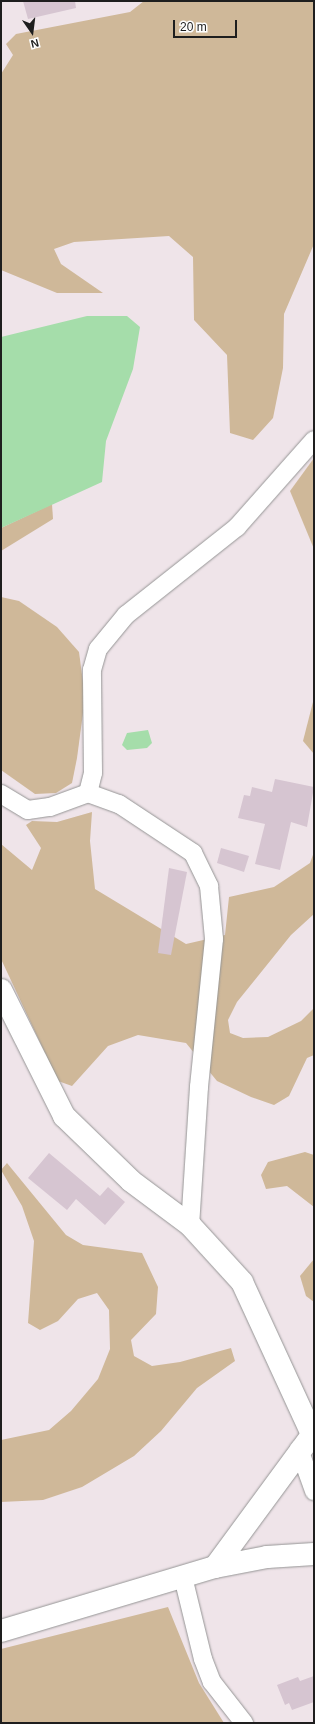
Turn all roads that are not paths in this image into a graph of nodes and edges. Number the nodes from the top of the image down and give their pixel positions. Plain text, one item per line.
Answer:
1 (314, 440) edge
2 (88, 793) junction
3 (1, 794) edge
4 (1, 990) edge
5 (190, 1225) junction
6 (308, 1439) edge
7 (314, 1491) edge
8 (314, 1554) edge
9 (215, 1567) junction
10 (182, 1577) junction
11 (1, 1631) edge
12 (244, 1723) edge

1 - 2 street
2 - 3 street
2 - 5 street
4 - 5 street
5 - 6 street
6 - 7 street
6 - 9 street
8 - 9 street
9 - 10 street
10 - 11 street
10 - 12 street

